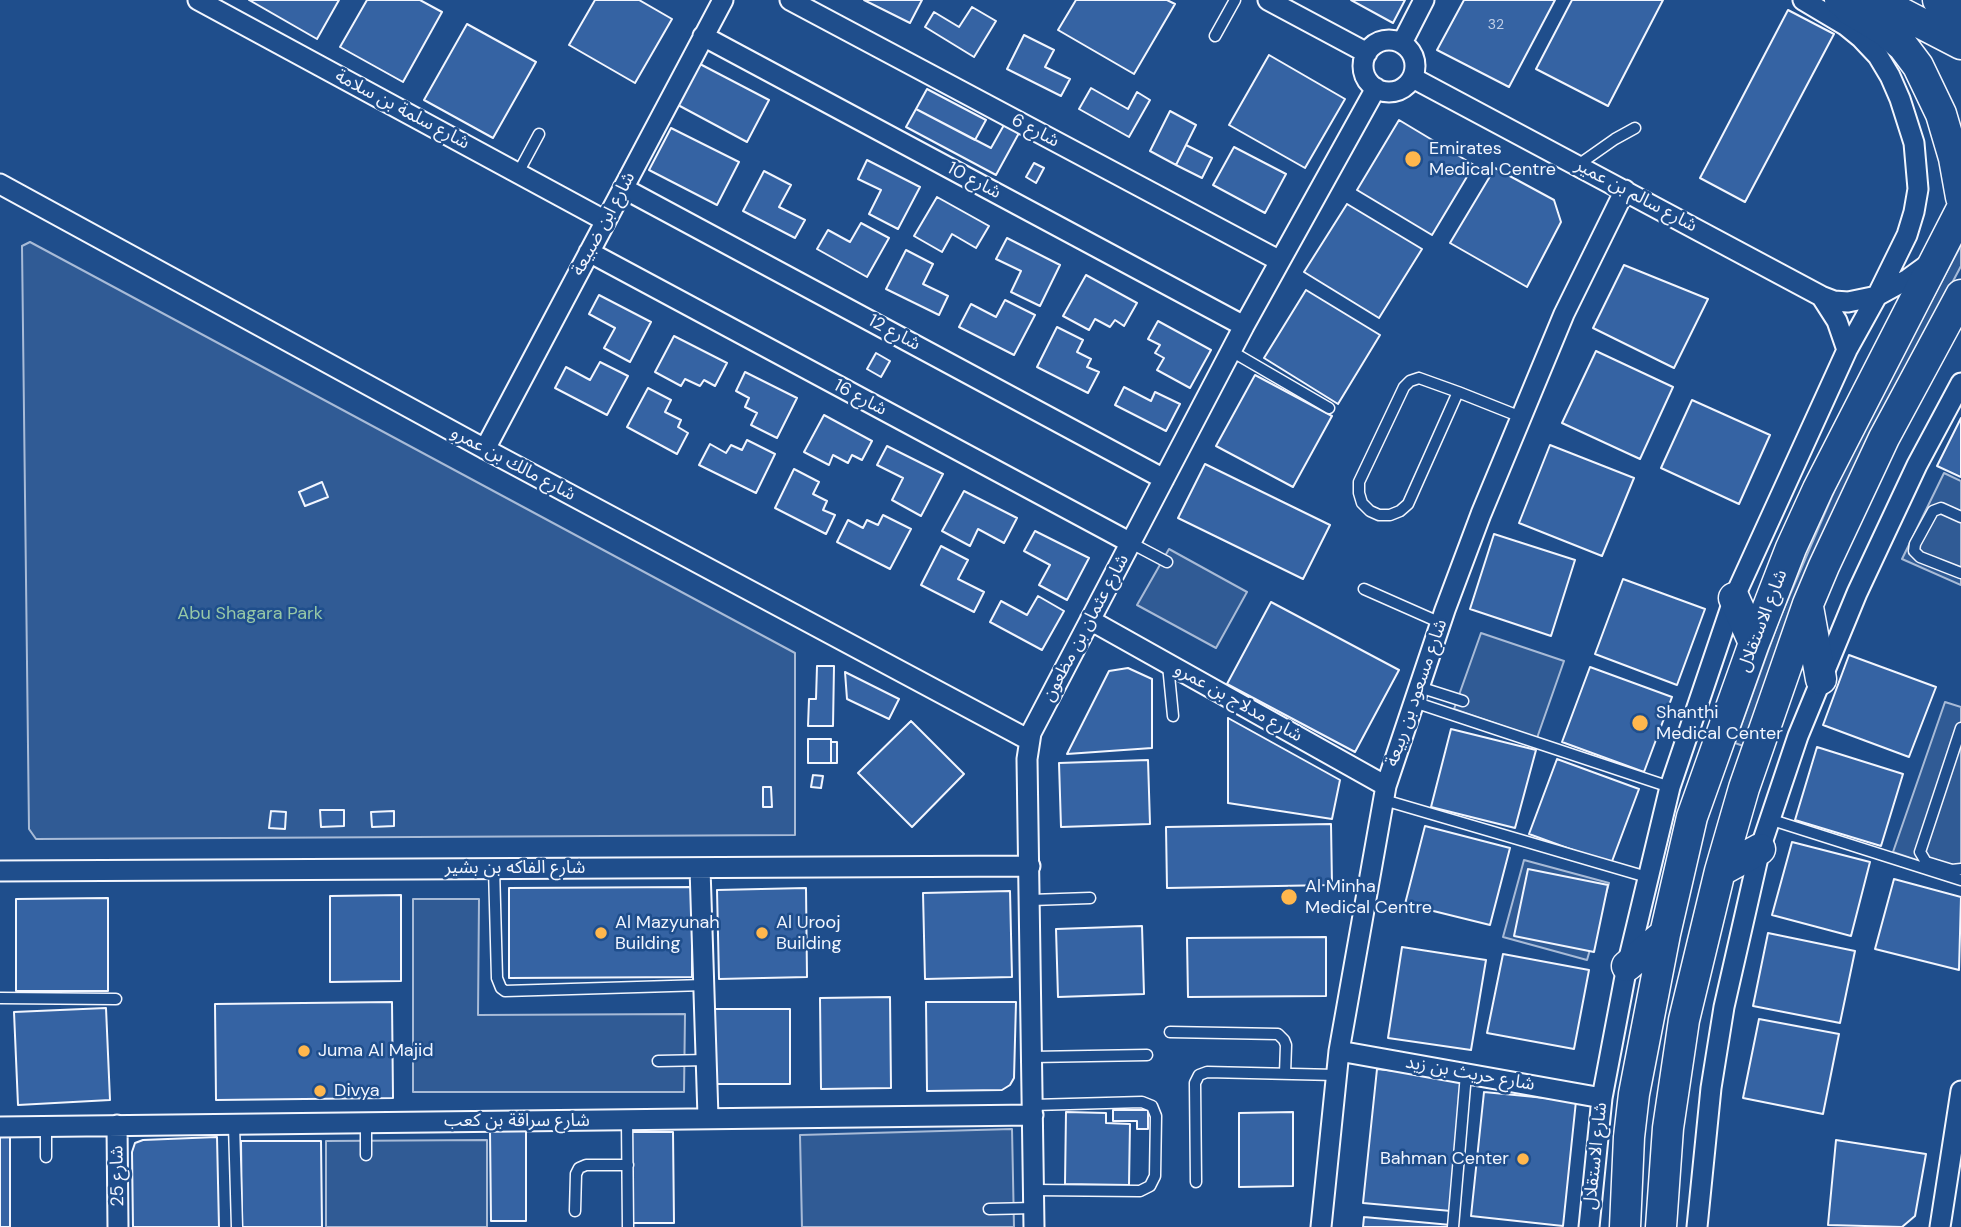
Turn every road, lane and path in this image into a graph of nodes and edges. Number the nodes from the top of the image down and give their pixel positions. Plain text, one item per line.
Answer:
1 (790, 0) edge
2 (1235, 0) edge
3 (1268, 0) edge
4 (1424, 0) edge
5 (1803, 0) edge
6 (1840, 0) edge
7 (1876, 0) edge
8 (1938, 0) edge
9 (718, 2) edge
10 (210, 3) edge
11 (1961, 12) edge
12 (704, 36) junction
13 (1215, 36) dead end
14 (1402, 43) junction
15 (1961, 44) edge
16 (1367, 53) junction
17 (1413, 78) junction
18 (1376, 88) junction
19 (1635, 128) dead end
20 (539, 134) dead end
21 (1578, 165) junction
22 (518, 173) junction
23 (0, 184) edge
24 (623, 188) junction
25 (1625, 190) junction
26 (1961, 197) edge
27 (1961, 210) edge
28 (606, 221) junction
29 (589, 252) junction
30 (1936, 257) junction
31 (1280, 261) junction
32 (1961, 295) edge
33 (1821, 296) junction
34 (1877, 296) junction
35 (1954, 319) edge
36 (1244, 326) junction
37 (1847, 350) junction
38 (1231, 351) junction
39 (1961, 384) edge
40 (1458, 392) junction
41 (1329, 408) dead end
42 (1521, 417) junction
43 (485, 449) junction
44 (1164, 479) junction
45 (1961, 517) edge
46 (1131, 544) junction
47 (1167, 562) dead end
48 (1961, 573) edge
49 (1364, 589) dead end
50 (1734, 598) junction
51 (1808, 604) junction
52 (1090, 620) junction
53 (1441, 623) junction
54 (1754, 643) junction
55 (1168, 664) junction
56 (1821, 679) junction
57 (1417, 694) junction
58 (1463, 701) dead end
59 (1173, 716) dead end
60 (1961, 728) edge
61 (1029, 740) junction
62 (1670, 787) junction
63 (1385, 793) junction
64 (1692, 817) junction
65 (1769, 819) junction
66 (1760, 849) junction
67 (1030, 866) junction
68 (700, 867) junction
69 (494, 869) junction
70 (1961, 869) edge
71 (0, 871) edge
72 (1720, 871) junction
73 (1647, 877) junction
74 (1961, 880) edge
75 (1090, 898) dead end
76 (1031, 900) junction
77 (1708, 922) junction
78 (1665, 934) junction
79 (1627, 966) junction
80 (704, 985) junction
81 (0, 998) edge
82 (116, 999) dead end
83 (1170, 1032) dead end
84 (1339, 1051) junction
85 (1147, 1055) dead end
86 (1032, 1057) junction
87 (707, 1060) junction
88 (658, 1061) dead end
89 (1466, 1073) junction
90 (1285, 1074) junction
91 (1336, 1075) junction
92 (1961, 1091) edge
93 (1602, 1098) junction
94 (1033, 1110) junction
95 (708, 1118) junction
96 (627, 1120) junction
97 (366, 1123) junction
98 (117, 1125) junction
99 (234, 1125) junction
100 (46, 1126) junction
101 (0, 1127) edge
102 (366, 1154) dead end
103 (46, 1157) dead end
104 (628, 1165) junction
105 (1196, 1182) dead end
106 (1034, 1208) edge
107 (989, 1209) dead end
108 (575, 1211) dead end
109 (118, 1227) edge
110 (237, 1227) edge
111 (628, 1227) edge
112 (1321, 1227) edge
113 (1453, 1227) edge
114 (1589, 1227) edge
115 (1625, 1227) edge
116 (1661, 1227) edge
117 (1697, 1227) edge
118 (1940, 1227) edge

1 - 31 street, شارع 6
2 - 13 lane
3 - 16 street
4 - 14 street
5 - 34 street, شارع الاستقلال
6 - 26 main road
7 - 15 main road
8 - 11 main road
9 - 12 street, شارع ابن ضبيعة
10 - 22 street, شارع سلمة بن سلامة
12 - 24 street, شارع ابن ضبيعة
12 - 36 street, شارع 10
14 - 16 street
14 - 17 street
16 - 18 street
17 - 18 street
17 - 21 street, شارع سالم بن عمير
18 - 31 street, شارع عثمان بن مظعون
19 - 21 lane
20 - 22 lane
21 - 25 street, شارع سالم بن عمير
22 - 28 street, شارع سلمة بن سلامة
23 - 43 street, شارع مالك بن عمرو
24 - 28 street, شارع ابن ضبيعة
24 - 44 street, شارع 12
25 - 33 street, شارع سالم بن عمير
25 - 42 street, شارع مسعود بن ربيعة
27 - 30 main road, شارع الاستقلال
28 - 29 street, شارع ابن ضبيعة
29 - 43 street, شارع ابن ضبيعة
29 - 46 street, شارع 16
30 - 34 street, شارع سالم بن عمير
30 - 54 main road, شارع الاستقلال
31 - 36 street, شارع عثمان بن مظعون
32 - 35 main road, شارع الاستقلال
33 - 34 street, شارع سالم بن عمير
33 - 37 street
34 - 37 street, شارع الاستقلال
35 - 51 main road, شارع الاستقلال
36 - 38 street, شارع عثمان بن مظعون
37 - 50 street, شارع الاستقلال
38 - 41 lane
38 - 44 street, شارع عثمان بن مظعون
39 - 56 street
40 - 40 lane
40 - 42 lane
42 - 53 street, شارع مسعود بن ربيعة
43 - 61 street, شارع مالك بن عمرو
44 - 46 street, شارع عثمان بن مظعون
45 - 48 lane
46 - 47 lane
46 - 52 street, شارع عثمان بن مظعون
49 - 53 lane
50 - 54 main road
50 - 62 street, شارع الاستقلال
51 - 56 main road
51 - 72 main road, شارع الاستقلال
52 - 55 street, شارع مدلاج بن عمرو
52 - 61 street, شارع عثمان بن مظعون
53 - 57 street, شارع مسعود بن ربيعة
54 - 64 main road, شارع الاستقلال
55 - 59 lane
55 - 63 street, شارع مدلاج بن عمرو
56 - 65 street
57 - 58 lane
57 - 62 lane
57 - 63 street, شارع مسعود بن ربيعة
60 - 70 lane
61 - 67 street, شارع عثمان بن مظعون
62 - 73 street, شارع الاستقلال
63 - 73 lane
63 - 84 street, شارع مسعود بن ربيعة
64 - 77 main road
64 - 78 main road, شارع الاستقلال
65 - 66 street
65 - 74 lane
66 - 72 main road
66 - 117 street
67 - 68 street, شارع الفاكه بن بشير
67 - 76 street, شارع عثمان بن مظعون
68 - 69 street, شارع الفاكه بن بشير
68 - 80 street
69 - 71 street, شارع الفاكه بن بشير
69 - 80 lane
72 - 77 main road, شارع الاستقلال
73 - 79 street, شارع الاستقلال
75 - 76 lane
76 - 86 street, شارع عثمان بن مظعون
77 - 116 main road, شارع الاستقلال
78 - 79 main road
78 - 115 main road, شارع الاستقلال
79 - 93 street, شارع الاستقلال
80 - 87 street
81 - 82 lane
83 - 90 lane
84 - 89 street, شارع حريث بن زيد
84 - 91 street, شارع مسعود بن ربيعة
85 - 86 lane
86 - 94 street, شارع عثمان بن مظعون
87 - 88 lane
87 - 95 street
89 - 93 street, شارع حريث بن زيد
89 - 113 lane
90 - 91 lane
90 - 105 lane
91 - 112 street, شارع مسعود بن ربيعة
92 - 118 street
93 - 114 street, شارع الاستقلال
94 - 95 street, شارع سراقة بن كعب
94 - 106 street, شارع عثمان بن مظعون
94 - 106 lane
95 - 96 street, شارع سراقة بن كعب
96 - 97 street, شارع سراقة بن كعب
96 - 104 lane
97 - 99 street, شارع سراقة بن كعب
97 - 102 lane
98 - 99 street, شارع سراقة بن كعب
98 - 100 street, شارع سراقة بن كعب
98 - 109 street, شارع 25
99 - 110 lane
100 - 101 street, شارع سراقة بن كعب
100 - 103 lane
104 - 108 lane
104 - 111 lane
106 - 107 lane

